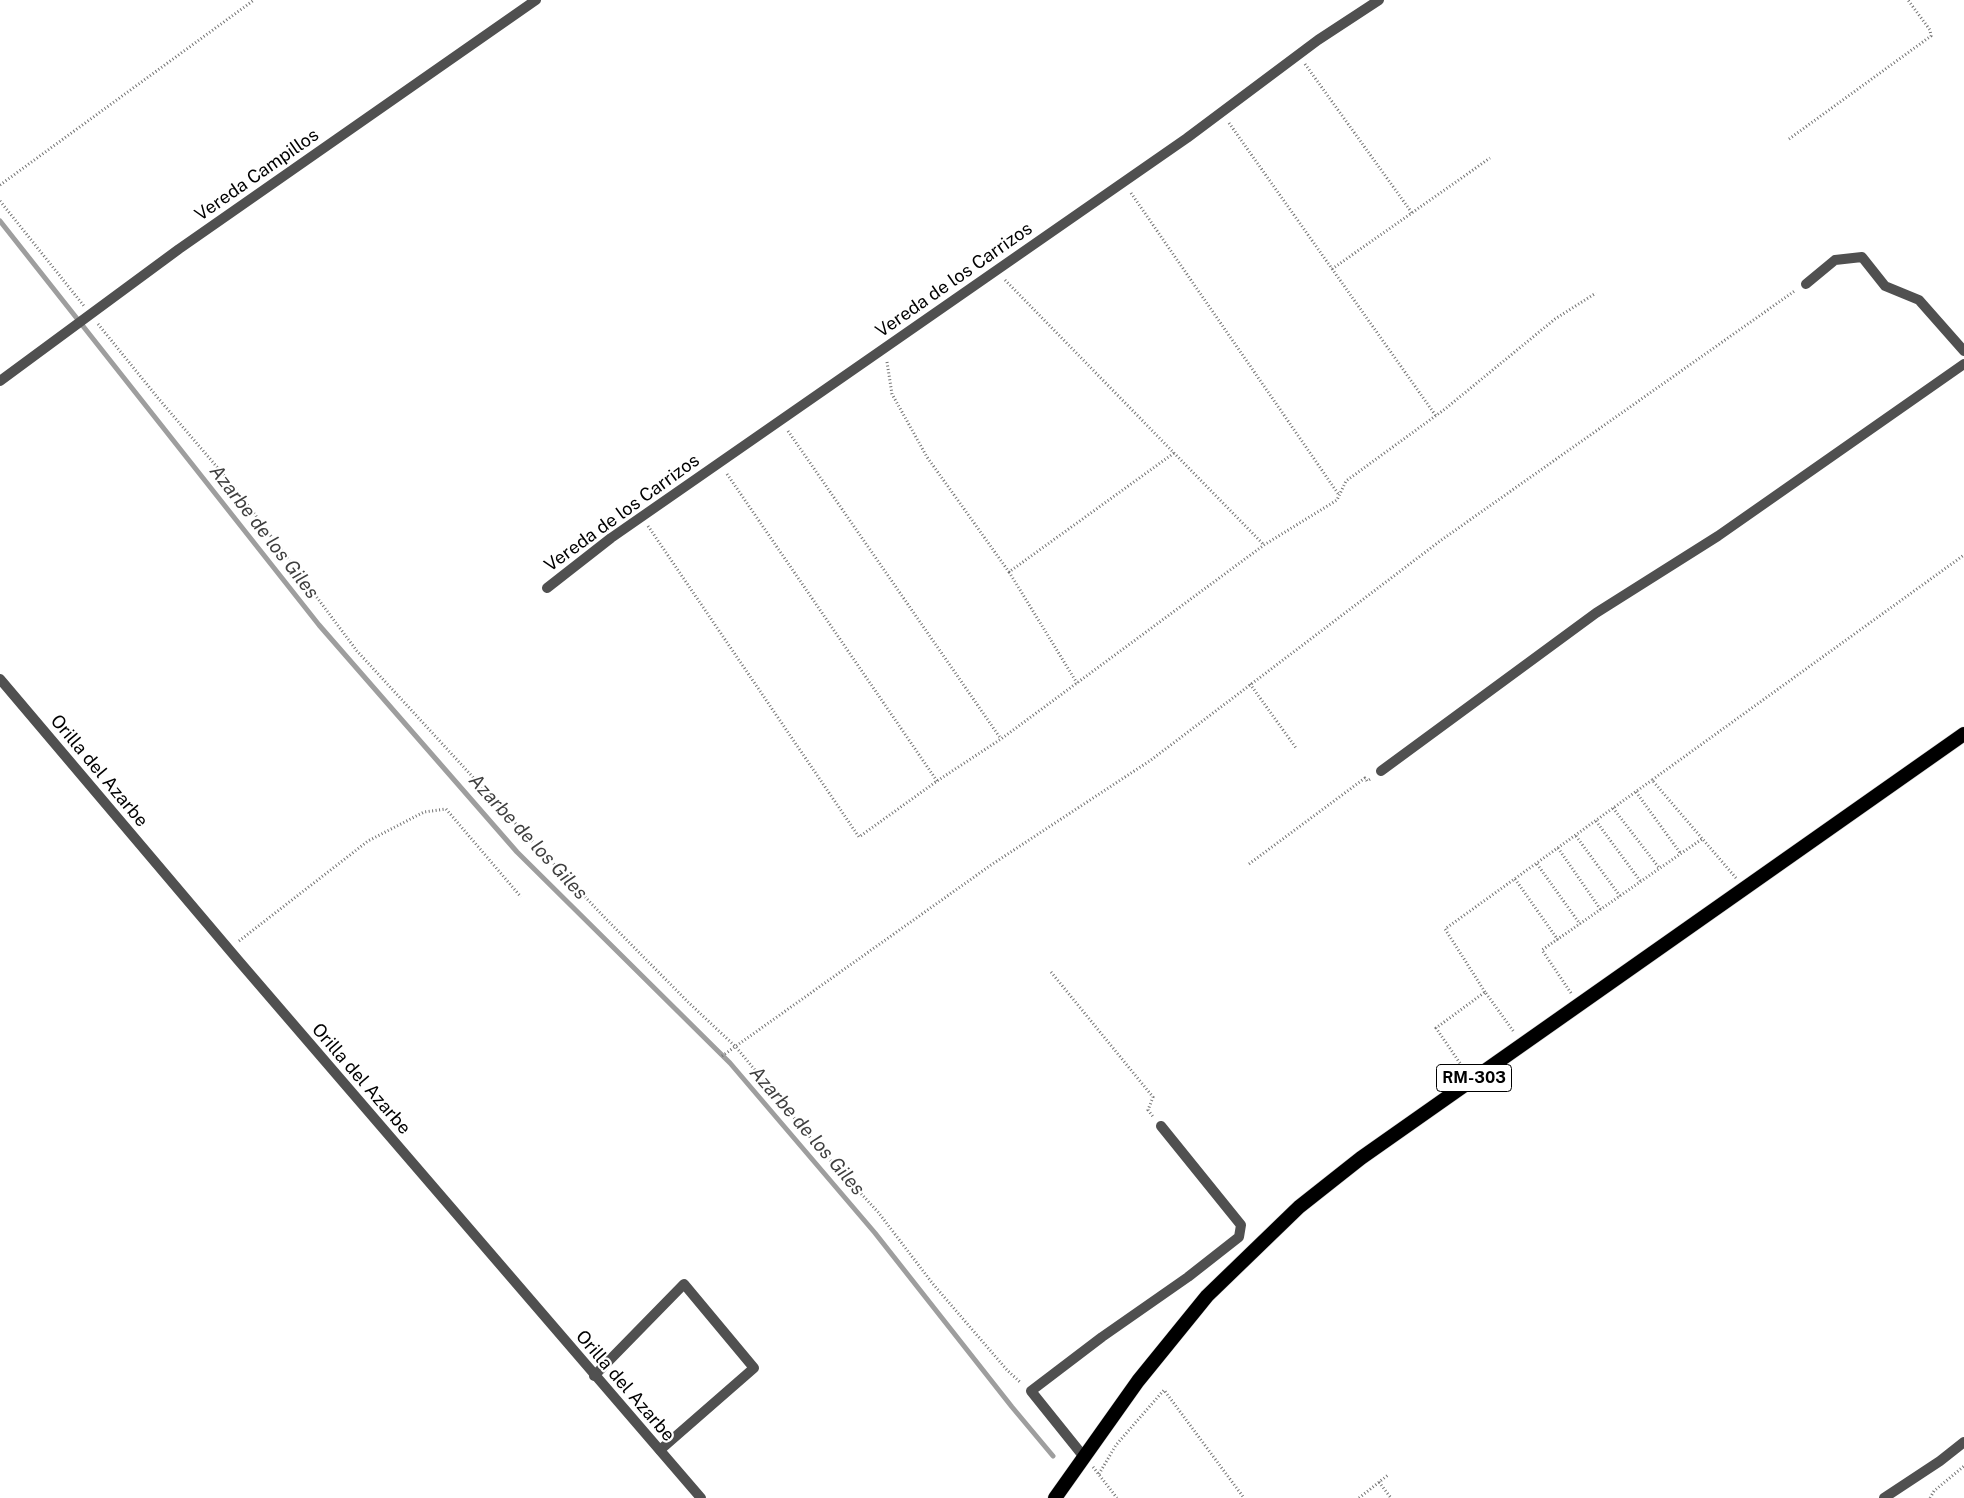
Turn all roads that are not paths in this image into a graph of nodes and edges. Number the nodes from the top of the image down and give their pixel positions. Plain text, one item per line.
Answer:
1 (536, 0) edge
2 (1379, 0) edge
3 (1806, 284) road end
4 (1964, 350) edge
5 (1964, 364) edge
6 (0, 381) edge
7 (548, 588) dead end
8 (0, 679) edge
9 (1964, 734) edge
10 (1381, 771) road end
11 (1161, 1126) road end
12 (594, 1376) junction
13 (1964, 1442) edge
14 (660, 1450) junction
15 (1084, 1457) junction
16 (701, 1498) edge
17 (1055, 1498) edge
18 (1884, 1498) edge

1 - 6 street, Vereda Campillos
2 - 7 street, Vereda de los Carrizos
3 - 4 street
5 - 10 street
8 - 12 street, Orilla del Azarbe
9 - 15 highway, RM-303
11 - 15 street
12 - 14 street, Orilla del Azarbe
12 - 14 street
13 - 18 street
14 - 16 street, Orilla del Azarbe
15 - 17 highway, RM-303

